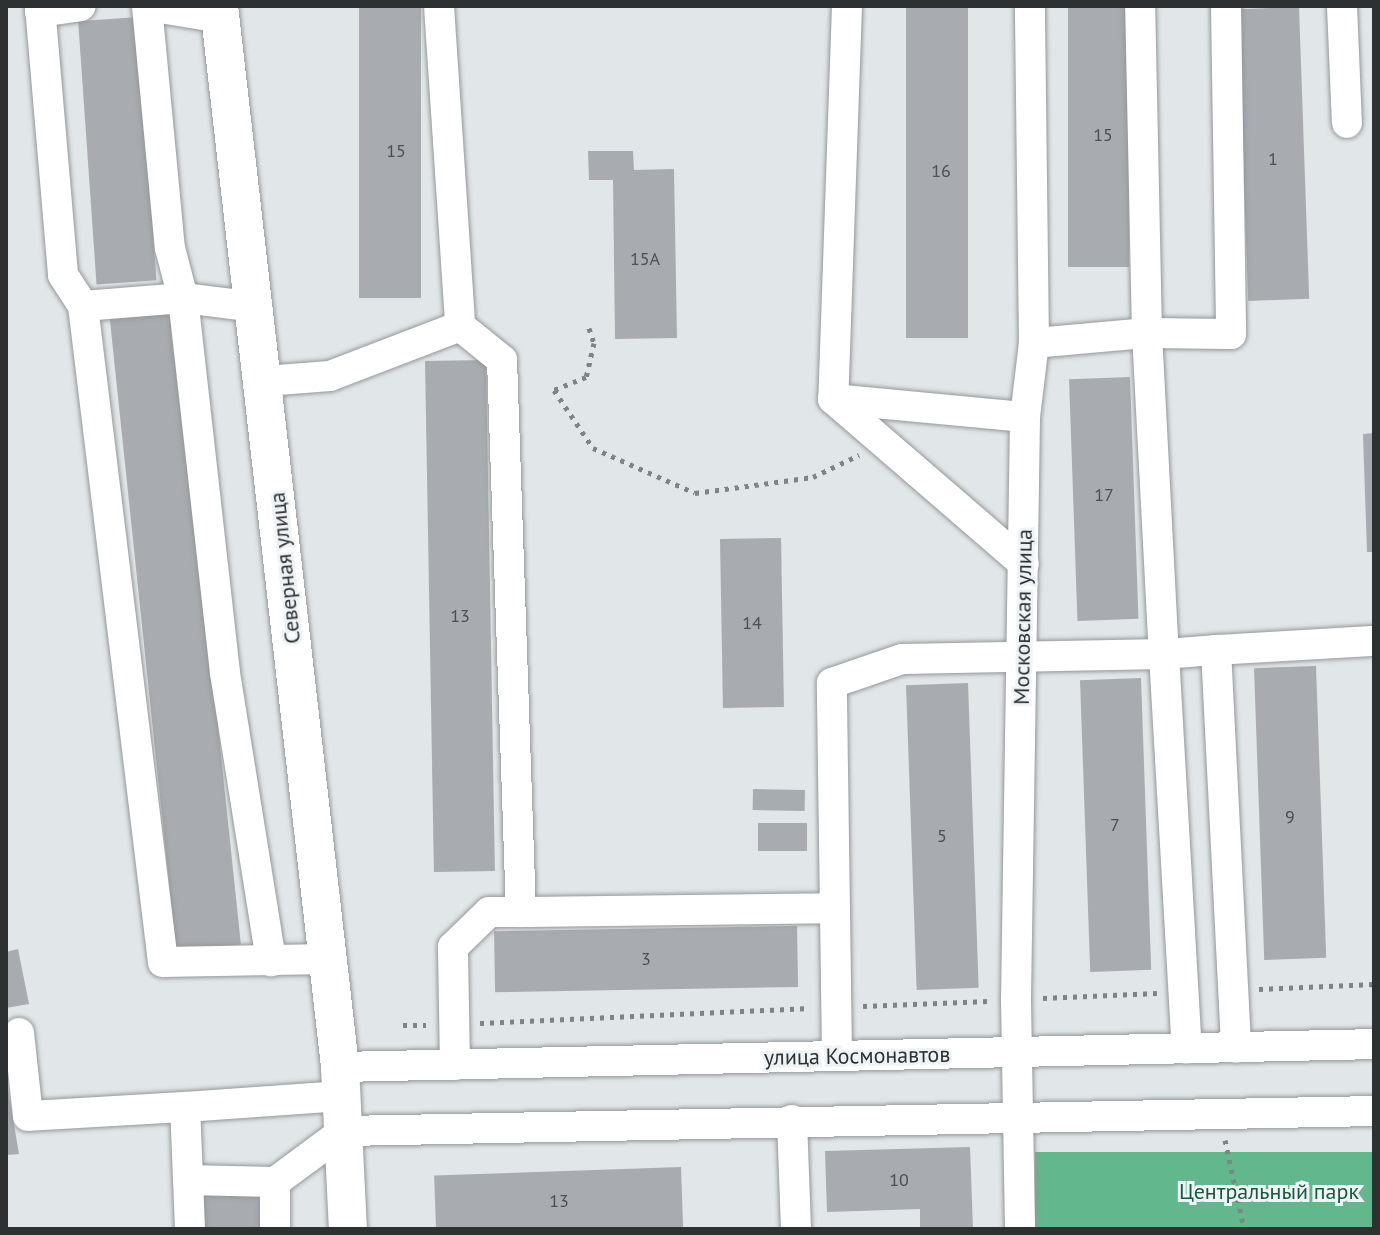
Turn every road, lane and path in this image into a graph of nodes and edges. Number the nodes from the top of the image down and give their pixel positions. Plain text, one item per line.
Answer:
1 (81, 6) edge
2 (147, 6) edge
3 (439, 6) edge
4 (847, 6) edge
5 (1030, 6) edge
6 (1140, 6) edge
7 (1226, 6) edge
8 (1342, 6) edge
9 (40, 9) edge
10 (220, 12) edge
11 (1347, 123) dead end
12 (183, 298) junction
13 (83, 306) junction
14 (256, 307) junction
15 (460, 326) junction
16 (589, 328) dead end
17 (1147, 333) junction
18 (1034, 343) junction
19 (265, 381) junction
20 (833, 399) junction
21 (1025, 417) junction
22 (885, 443) junction
23 (1024, 564) junction
24 (1374, 641) edge
25 (1216, 650) junction
26 (1164, 654) junction
27 (1023, 656) junction
28 (835, 908) junction
29 (521, 912) junction
30 (328, 959) junction
31 (271, 961) junction
32 (1374, 984) edge
33 (1235, 990) junction
34 (1182, 992) junction
35 (1016, 999) junction
36 (839, 1007) junction
37 (455, 1024) junction
38 (403, 1025) dead end
39 (19, 1033) dead end
40 (1374, 1044) edge
41 (1236, 1047) junction
42 (1187, 1048) junction
43 (1017, 1052) junction
44 (837, 1056) junction
45 (455, 1065) junction
46 (342, 1098) junction
47 (185, 1107) junction
48 (1374, 1111) edge
49 (1018, 1115) junction
50 (792, 1120) junction
51 (1224, 1138) dead end
52 (188, 1180) junction
53 (275, 1182) junction
54 (190, 1229) edge
55 (275, 1229) edge
56 (348, 1229) edge
57 (796, 1229) edge
58 (1020, 1229) edge
59 (1244, 1229) edge

1 - 9 street
2 - 10 street
2 - 12 street
3 - 15 street
4 - 20 street
5 - 18 street, Московская улица
6 - 17 street
7 - 17 street
8 - 11 street
9 - 13 street
10 - 14 main road, Северная улица
12 - 13 street
12 - 14 street
12 - 31 street
13 - 31 street
14 - 19 main road, Северная улица
15 - 19 street
15 - 29 street
16 - 22 path
17 - 18 street
17 - 26 street
18 - 21 street, Московская улица
19 - 30 main road, Северная улица
20 - 21 street
20 - 22 street
21 - 23 street, Московская улица
22 - 23 street
23 - 27 street, Московская улица
24 - 25 street
25 - 26 street
25 - 33 street
26 - 27 street
26 - 34 street
27 - 28 street
27 - 35 street, Московская улица
28 - 29 street
28 - 36 street
29 - 37 street
30 - 31 street
30 - 46 main road, Северная улица
32 - 33 path
33 - 41 street
34 - 35 path
34 - 42 street
35 - 36 path
35 - 43 street, Московская улица
36 - 37 path
36 - 44 street
37 - 38 path
37 - 45 street
39 - 47 street
40 - 41 street, улица Космонавтов
41 - 42 street, улица Космонавтов
42 - 43 street, улица Космонавтов
43 - 44 street, улица Космонавтов
43 - 49 street, Московская улица
44 - 45 street, улица Космонавтов
45 - 46 street, улица Космонавтов
46 - 47 street
46 - 50 street
46 - 53 street
46 - 56 main road
47 - 52 street
48 - 49 street
49 - 50 street
49 - 58 street, Московская улица
50 - 57 street
51 - 59 path
52 - 53 street
52 - 54 street
53 - 55 street

